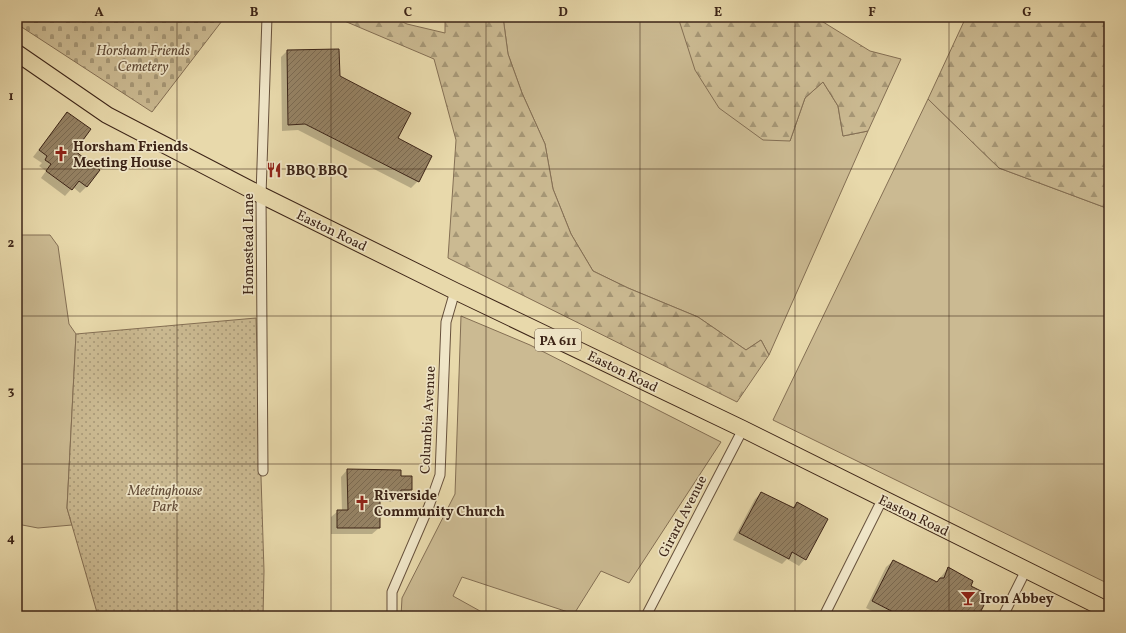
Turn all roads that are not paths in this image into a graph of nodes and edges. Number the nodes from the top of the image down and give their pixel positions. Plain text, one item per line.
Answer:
1 (267, 17) edge
2 (17, 53) edge
3 (261, 195) junction
4 (455, 291) junction
5 (743, 429) junction
6 (263, 470) dead end
7 (882, 500) junction
8 (1026, 570) junction
9 (1109, 612) edge
10 (392, 616) edge
11 (646, 616) edge
12 (824, 616) edge
13 (1003, 616) edge

1 - 3 street, Homestead Lane
2 - 3 highway, Easton Road / PA 611
3 - 4 highway, Easton Road / PA 611
3 - 6 street, Homestead Lane
4 - 5 highway, Easton Road / PA 611
4 - 10 street, Columbia Avenue
5 - 7 highway, Easton Road / PA 611
5 - 11 street, Girard Avenue
7 - 8 highway, Easton Road / PA 611
7 - 12 street
8 - 9 highway, Easton Road / PA 611
8 - 13 street

